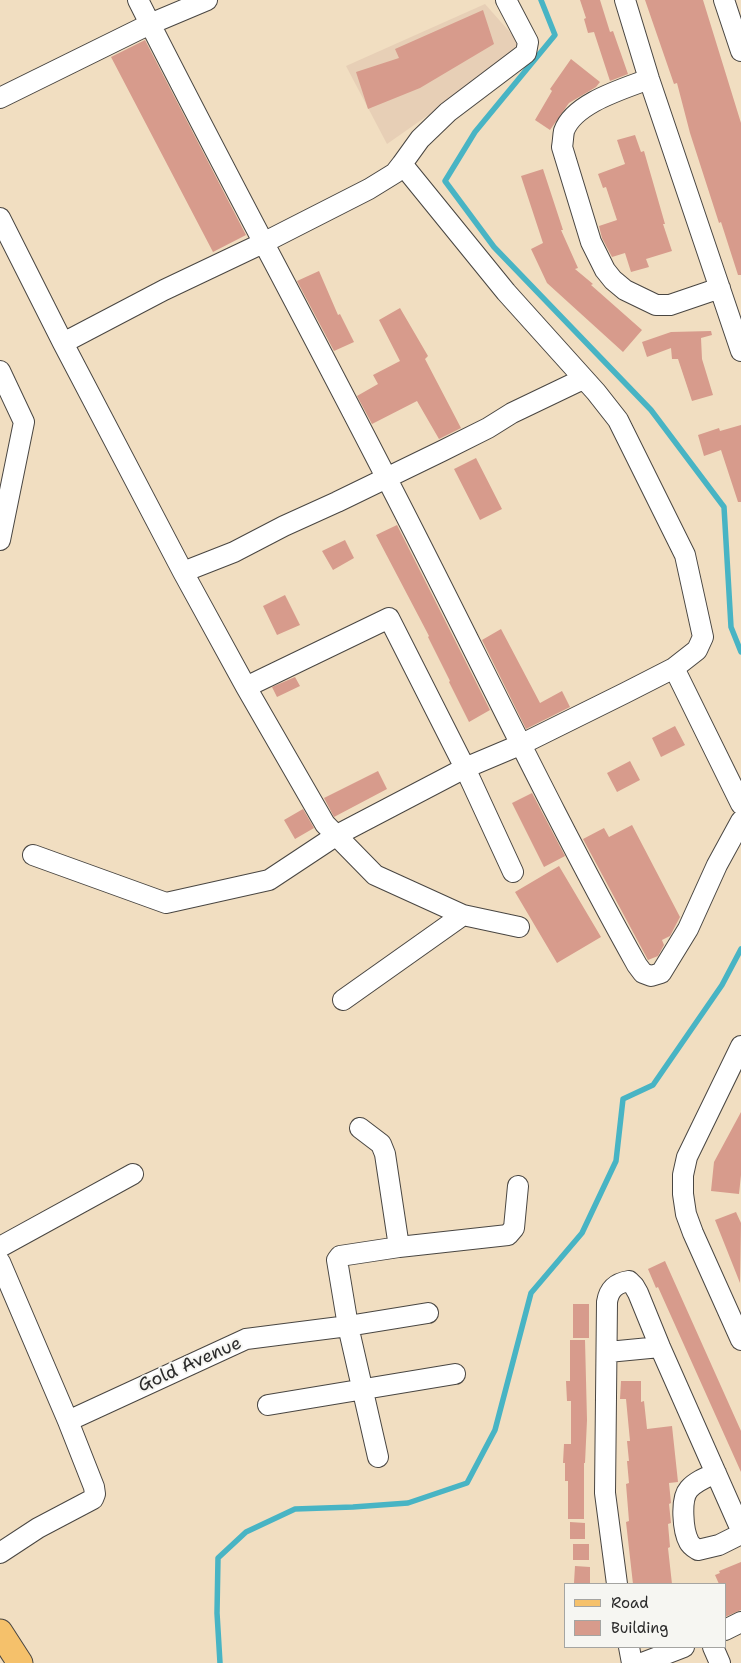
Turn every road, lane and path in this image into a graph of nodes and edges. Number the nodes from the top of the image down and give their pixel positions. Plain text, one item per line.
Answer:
1 (138, 0) edge
2 (207, 0) edge
3 (506, 0) edge
4 (625, 0) edge
5 (724, 0) edge
6 (150, 24) junction
7 (741, 51) edge
8 (649, 79) junction
9 (0, 98) edge
10 (402, 164) junction
11 (0, 218) edge
12 (263, 243) junction
13 (720, 288) junction
14 (63, 343) junction
15 (741, 351) edge
16 (0, 371) edge
17 (583, 378) junction
18 (386, 478) junction
19 (6, 483) edge
20 (0, 540) edge
21 (184, 572) junction
22 (674, 668) junction
23 (246, 688) junction
24 (522, 744) junction
25 (464, 768) junction
26 (741, 804) edge
27 (741, 821) edge
28 (337, 835) junction
29 (33, 856) dead end
30 (513, 872) dead end
31 (463, 915) junction
32 (519, 927) dead end
33 (343, 1000) dead end
34 (741, 1046) edge
35 (360, 1128) dead end
36 (133, 1174) dead end
37 (518, 1186) dead end
38 (0, 1247) edge
39 (398, 1247) junction
40 (0, 1262) edge
41 (428, 1313) dead end
42 (348, 1326) junction
43 (741, 1340) edge
44 (660, 1348) junction
45 (608, 1352) junction
46 (455, 1374) dead end
47 (362, 1390) junction
48 (268, 1405) dead end
49 (68, 1421) junction
50 (378, 1457) dead end
51 (716, 1473) junction
52 (741, 1532) edge
53 (0, 1553) edge
54 (617, 1583) edge
55 (741, 1622) edge
56 (726, 1630) edge
57 (0, 1632) edge
58 (629, 1648) edge
59 (681, 1648) edge
60 (713, 1648) edge
61 (20, 1663) edge
62 (632, 1663) edge
63 (642, 1663) edge
64 (720, 1663) edge

1 - 6 street
2 - 6 street
3 - 10 street
4 - 8 street
5 - 7 street
6 - 9 street
6 - 12 street
8 - 13 street
8 - 13 street
10 - 12 street
10 - 17 street
11 - 14 street
12 - 14 street
12 - 18 street
13 - 15 street
14 - 21 street
16 - 19 street
17 - 18 street
17 - 22 street
18 - 21 street
18 - 24 street
19 - 20 street
21 - 23 street
22 - 24 street
22 - 26 street
23 - 25 street
23 - 28 street
24 - 25 street
24 - 27 street
25 - 28 street
25 - 30 street
28 - 29 street
28 - 31 street
31 - 32 street
31 - 33 street
34 - 43 street
35 - 39 street
36 - 38 street
37 - 39 street
39 - 42 street
40 - 49 street
41 - 42 street, Gold Avenue
42 - 47 street
42 - 49 street, Gold Avenue
44 - 45 street
44 - 45 street
44 - 51 street
45 - 54 street
46 - 47 street
47 - 48 street
47 - 50 street
49 - 53 street
51 - 52 street
51 - 52 street
55 - 56 street
57 - 61 main road
58 - 62 street
59 - 63 street
60 - 64 street

